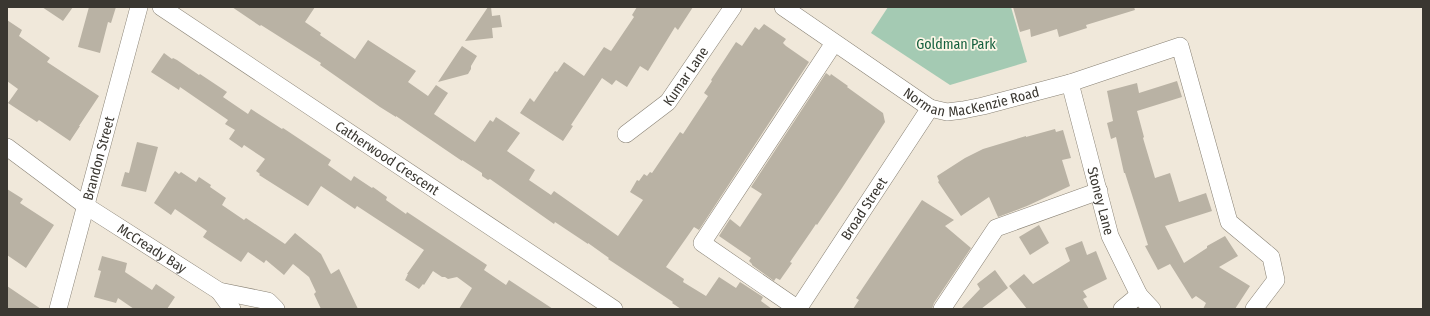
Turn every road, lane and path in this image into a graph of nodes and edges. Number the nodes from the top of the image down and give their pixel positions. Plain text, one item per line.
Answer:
1 (139, 7) edge
2 (161, 7) edge
3 (733, 7) edge
4 (783, 7) edge
5 (834, 43) junction
6 (1070, 84) junction
7 (930, 108) junction
8 (626, 134) dead end
9 (7, 147) edge
10 (1099, 191) junction
11 (86, 206) junction
12 (219, 291) junction
13 (1139, 295) junction
14 (58, 309) edge
15 (232, 309) edge
16 (276, 309) edge
17 (614, 309) edge
18 (798, 309) edge
19 (942, 309) edge
20 (1122, 309) edge
21 (1152, 309) edge
22 (1254, 309) edge

1 - 11 street, Brandon Street
2 - 17 street, Catherwood Crescent
3 - 8 street, Kumar Lane
4 - 5 street, Norman MacKenzie Road
5 - 7 street, Norman MacKenzie Road
5 - 18 street
6 - 7 street, Norman MacKenzie Road
6 - 10 street, Stoney Lane
6 - 22 street, Norman MacKenzie Road
7 - 18 street, Broad Street
9 - 11 street, McCready Bay
10 - 13 street, Stoney Lane
10 - 19 street
11 - 12 street, McCready Bay
11 - 14 street, Brandon Street
12 - 15 street, McCready Bay
12 - 16 street, McCready Bay
13 - 20 street
13 - 21 street, Stoney Lane

